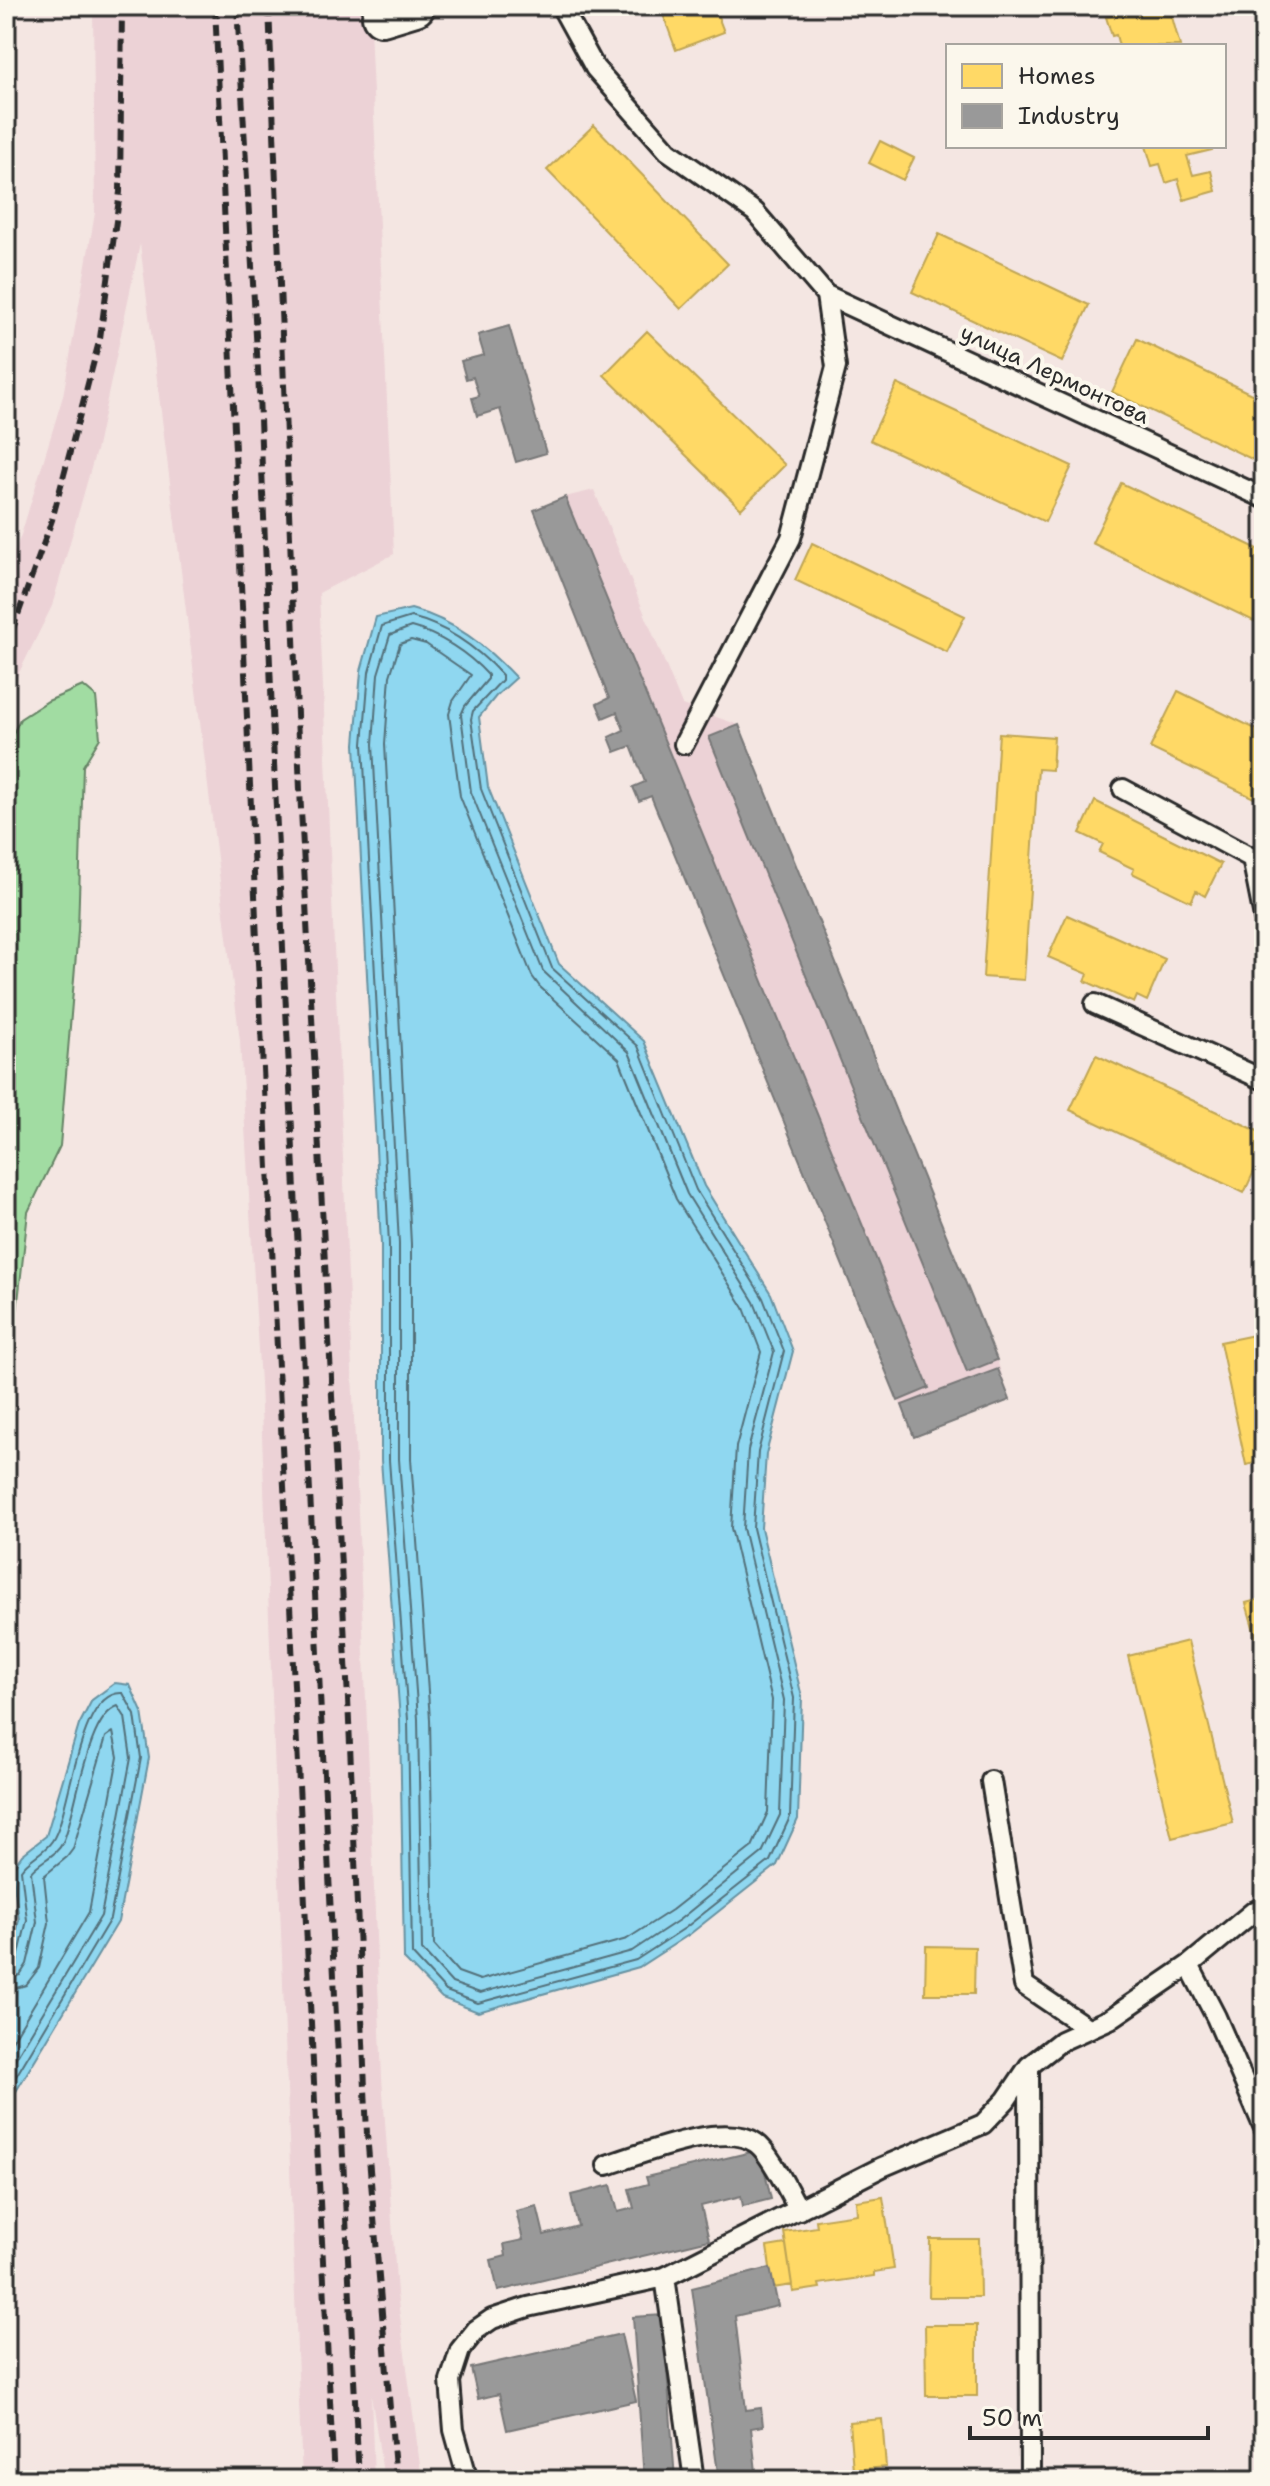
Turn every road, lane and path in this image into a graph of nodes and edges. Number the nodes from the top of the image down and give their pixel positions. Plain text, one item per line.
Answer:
1 (561, 6) edge
2 (826, 295) junction
3 (1264, 498) edge
4 (684, 744) dead end
5 (1123, 789) dead end
6 (1264, 918) edge
7 (1095, 1004) dead end
8 (1264, 1080) edge
9 (991, 1781) dead end
10 (1264, 1907) edge
11 (1189, 1965) junction
12 (1089, 2029) junction
13 (1029, 2066) junction
14 (1264, 2128) edge
15 (607, 2165) dead end
16 (799, 2210) junction
17 (665, 2277) junction
18 (468, 2480) edge
19 (694, 2480) edge
20 (1030, 2480) edge

1 - 2 lane
2 - 3 lane, улица Лермонтова
2 - 4 lane
5 - 6 lane
7 - 8 lane
9 - 12 lane
10 - 11 lane
11 - 12 lane
11 - 14 lane
12 - 13 lane
13 - 16 lane
13 - 20 lane
15 - 16 lane
16 - 17 lane
17 - 18 lane
17 - 19 lane

